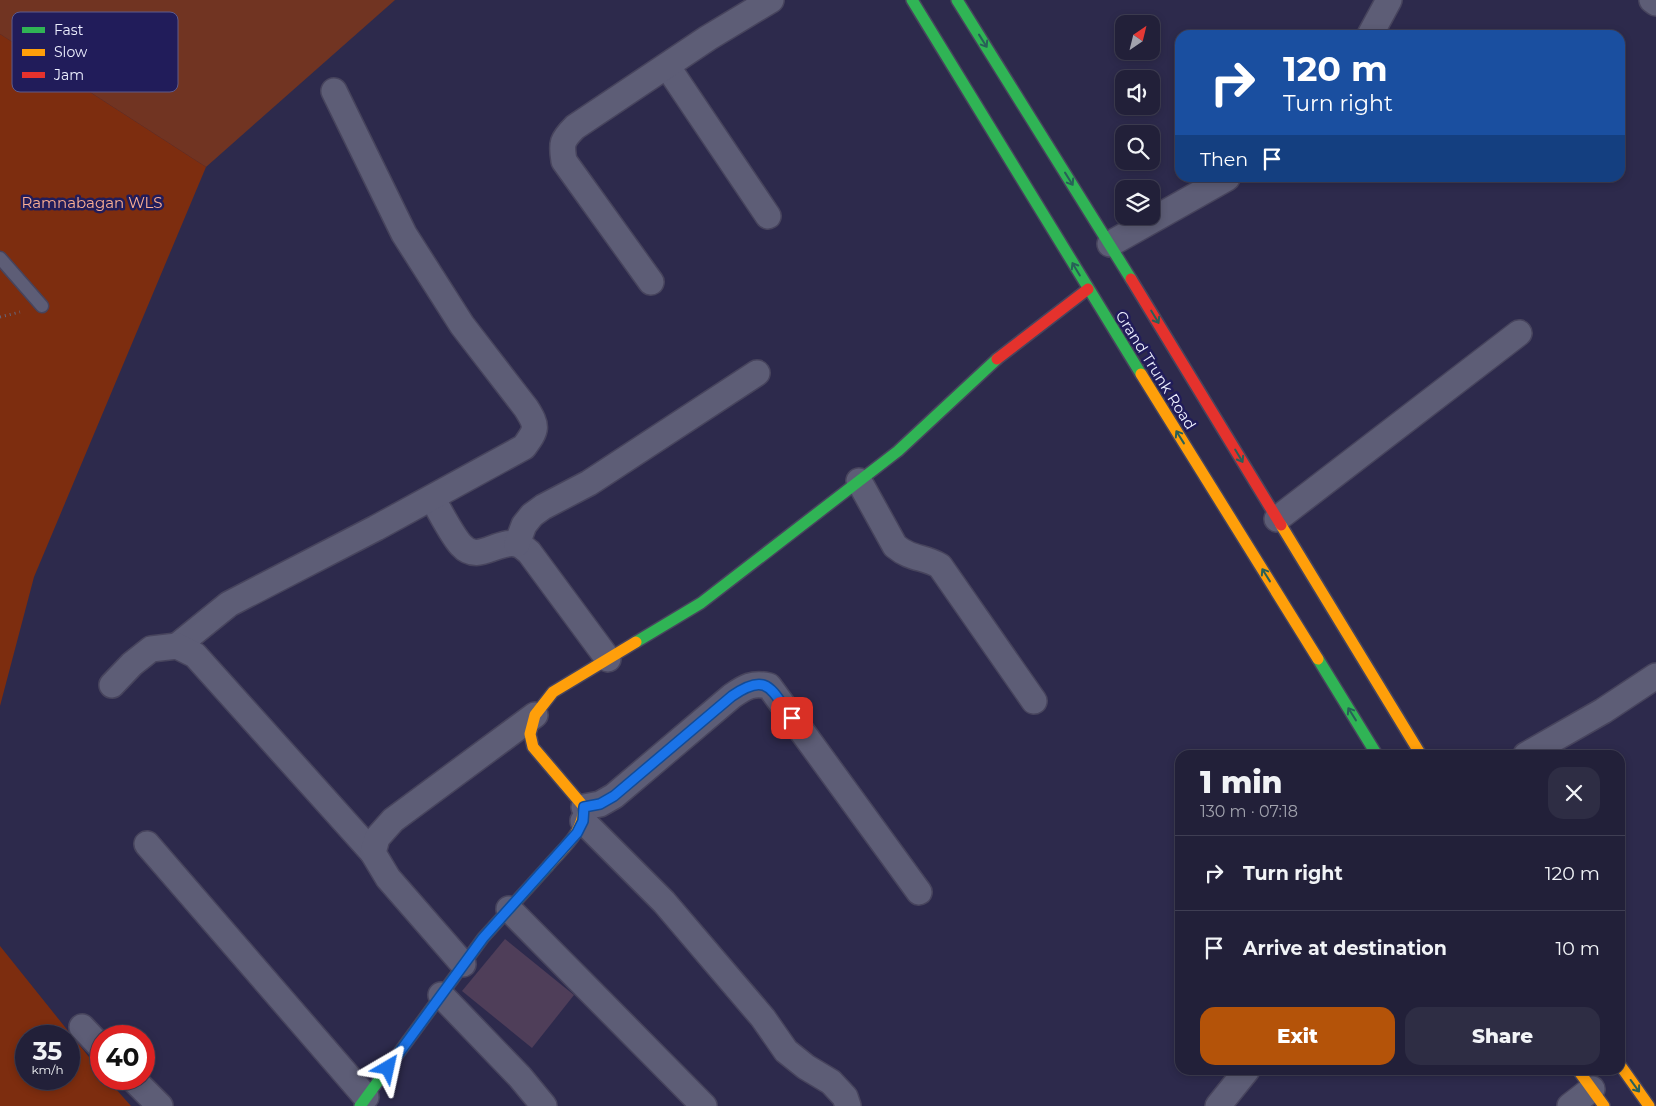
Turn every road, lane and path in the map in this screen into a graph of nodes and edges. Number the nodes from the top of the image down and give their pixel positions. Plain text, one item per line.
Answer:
1 (771, 0) edge
2 (912, 0) edge
3 (957, 0) edge
4 (1389, 0) edge
5 (1652, 0) edge
6 (1656, 3) edge
7 (1373, 30) edge
8 (667, 66) junction
9 (334, 91) dead end
10 (1220, 182) edge
11 (768, 216) dead end
12 (1110, 244) junction
13 (0, 258) edge
14 (651, 282) dead end
15 (1088, 289) junction
16 (42, 306) dead end
17 (1519, 333) dead end
18 (757, 373) dead end
19 (859, 481) junction
20 (432, 498) junction
21 (1277, 519) junction
22 (517, 544) junction
23 (177, 646) junction
24 (608, 659) junction
25 (1656, 676) edge
26 (112, 686) dead end
27 (1034, 701) dead end
28 (535, 716) junction
29 (1374, 750) edge
30 (1418, 750) edge
31 (1535, 750) edge
32 (583, 814) junction
33 (147, 844) dead end
34 (374, 853) junction
35 (919, 892) dead end
36 (509, 909) junction
37 (464, 964) junction
38 (441, 995) junction
39 (82, 1027) dead end
40 (90, 1035) edge
41 (1625, 1072) edge
42 (1242, 1075) edge
43 (1591, 1088) edge
44 (144, 1090) edge
45 (363, 1102) edge
46 (160, 1106) edge
47 (544, 1106) edge
48 (704, 1106) edge
49 (848, 1106) edge
50 (1218, 1106) edge
51 (1570, 1106) edge
52 (1649, 1106) edge

1 - 8 street
15 -> 2 main road, Grand Trunk Road
3 -> 12 main road, Grand Trunk Road
4 - 7 street
5 - 6 street
8 - 11 street
8 - 14 street
9 - 20 street
10 - 12 street
12 -> 21 main road, Grand Trunk Road
13 - 16 lane
15 - 19 main road
29 -> 15 main road, Grand Trunk Road
17 - 21 street
18 - 22 street
19 - 24 main road
19 - 27 street
20 - 22 street
20 - 23 street
21 - 30 main road, Grand Trunk Road
22 - 24 street
23 - 26 street
23 - 34 street
24 - 28 main road
25 - 31 street
28 - 32 main road
28 - 34 street
32 - 35 street
32 - 36 main road
32 - 49 street
33 - 45 street
34 - 37 street
36 - 37 main road
36 - 48 street
37 - 38 main road
38 - 45 main road
38 - 47 street
39 - 40 street
41 -> 52 main road
42 - 50 street
43 - 51 street
44 - 46 street

